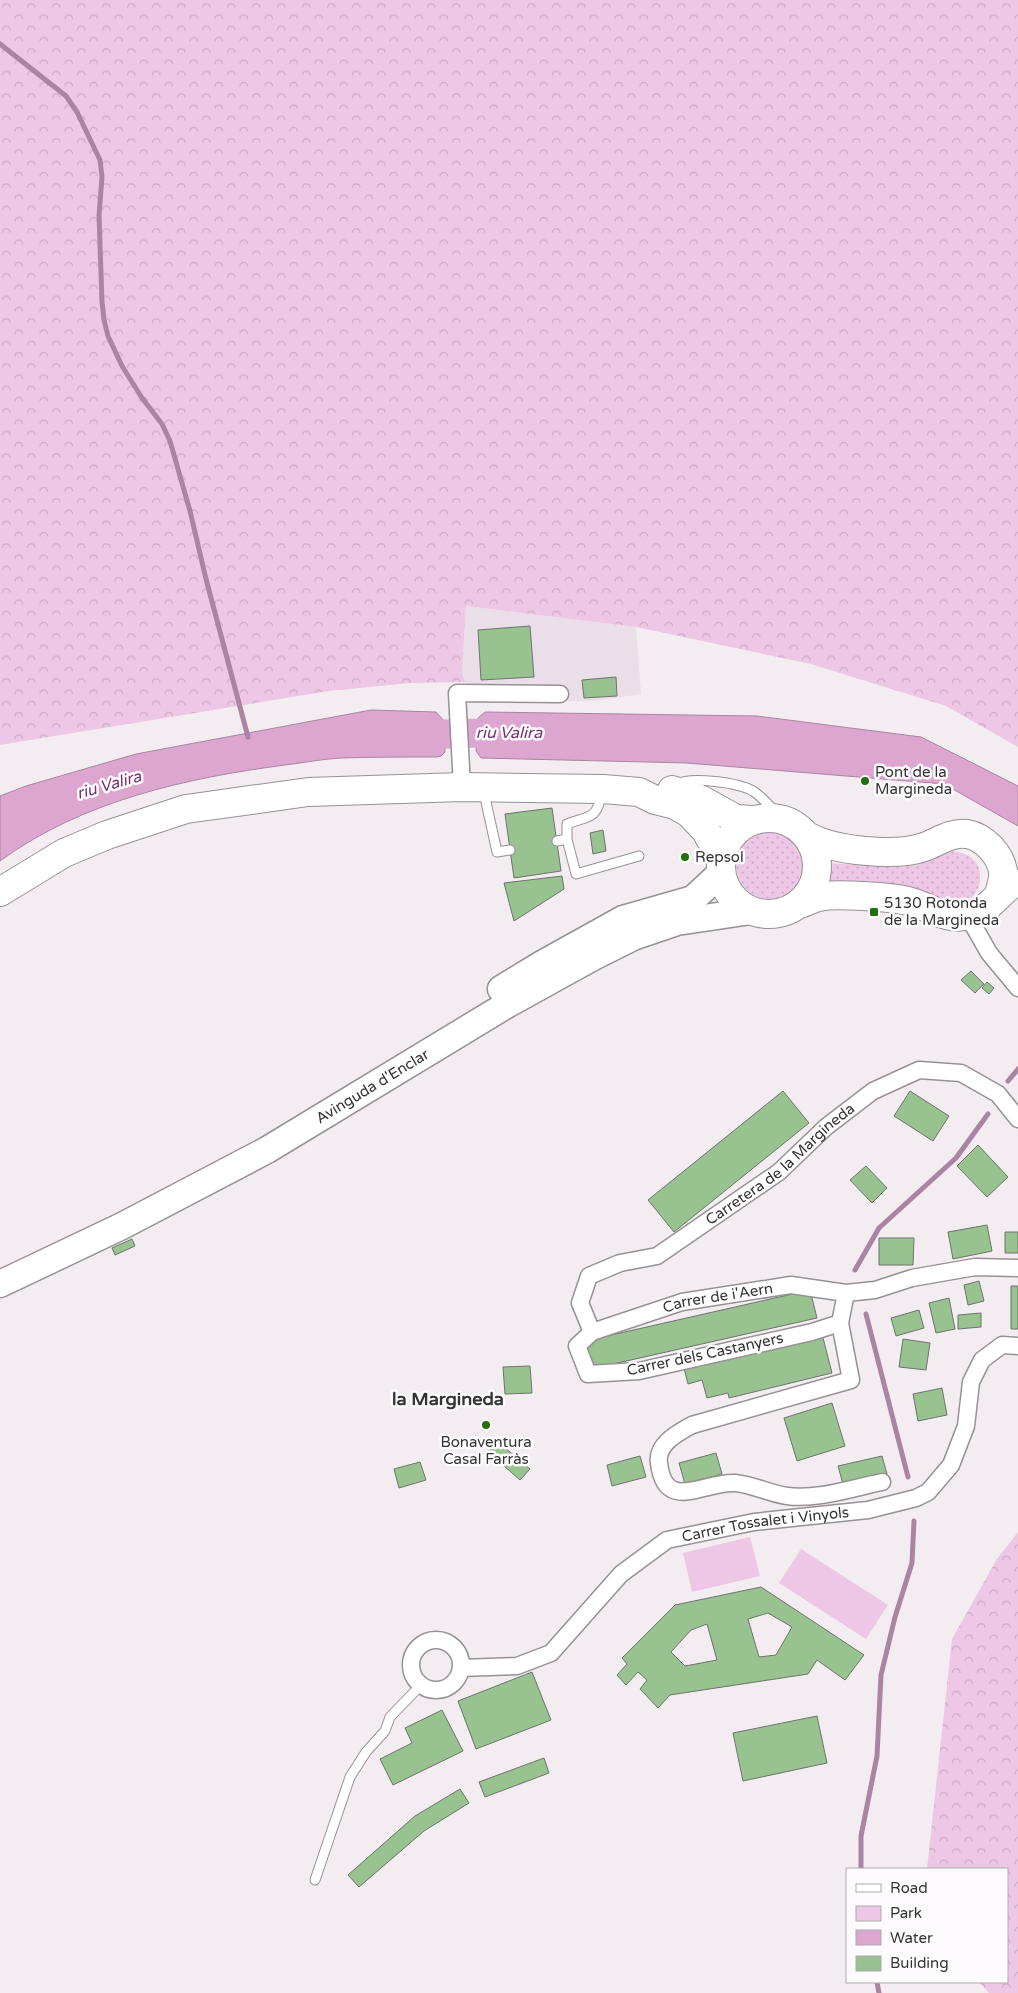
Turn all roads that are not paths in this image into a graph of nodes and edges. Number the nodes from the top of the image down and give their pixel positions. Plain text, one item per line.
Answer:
1 (560, 694) dead end
2 (470, 779) junction
3 (667, 789) junction
4 (603, 790) junction
5 (639, 792) junction
6 (781, 818) junction
7 (753, 820) junction
8 (808, 836) junction
9 (567, 839) junction
10 (557, 841) dead end
11 (510, 850) dead end
12 (1005, 850) edge
13 (639, 856) dead end
14 (722, 866) junction
15 (1012, 890) edge
16 (0, 892) edge
17 (797, 906) junction
18 (751, 911) junction
19 (968, 916) junction
20 (1018, 988) edge
21 (1018, 1119) edge
22 (0, 1264) edge
23 (1018, 1268) edge
24 (0, 1284) edge
25 (846, 1293) junction
26 (840, 1323) junction
27 (592, 1332) junction
28 (1018, 1346) edge
29 (882, 1482) dead end
30 (461, 1668) junction
31 (421, 1685) junction
32 (315, 1880) dead end

1 - 2 street
2 - 4 highway
2 - 11 lane
2 - 16 highway
3 - 5 highway
3 - 6 lane
3 - 7 highway
4 - 5 highway
4 - 9 lane
5 - 14 highway
6 - 7 highway
6 - 8 highway
7 - 14 highway
8 - 12 highway
8 - 17 highway
9 - 10 lane
9 - 13 lane
12 - 15 highway
14 - 18 highway
14 - 22 main road, Avinguda d'Enclar
15 - 19 highway
17 - 18 highway
17 - 19 highway
18 - 24 main road, Avinguda d'Enclar
19 - 20 street
21 - 27 street, Carretera de la Margineda
23 - 25 street
25 - 26 street
25 - 27 street, Carrer de i'Aern
26 - 27 street, Carrer dels Castanyers
26 - 29 street
28 - 30 street, Carrer Tossalet i Vinyols
30 - 31 street
30 - 31 street
31 - 32 lane

